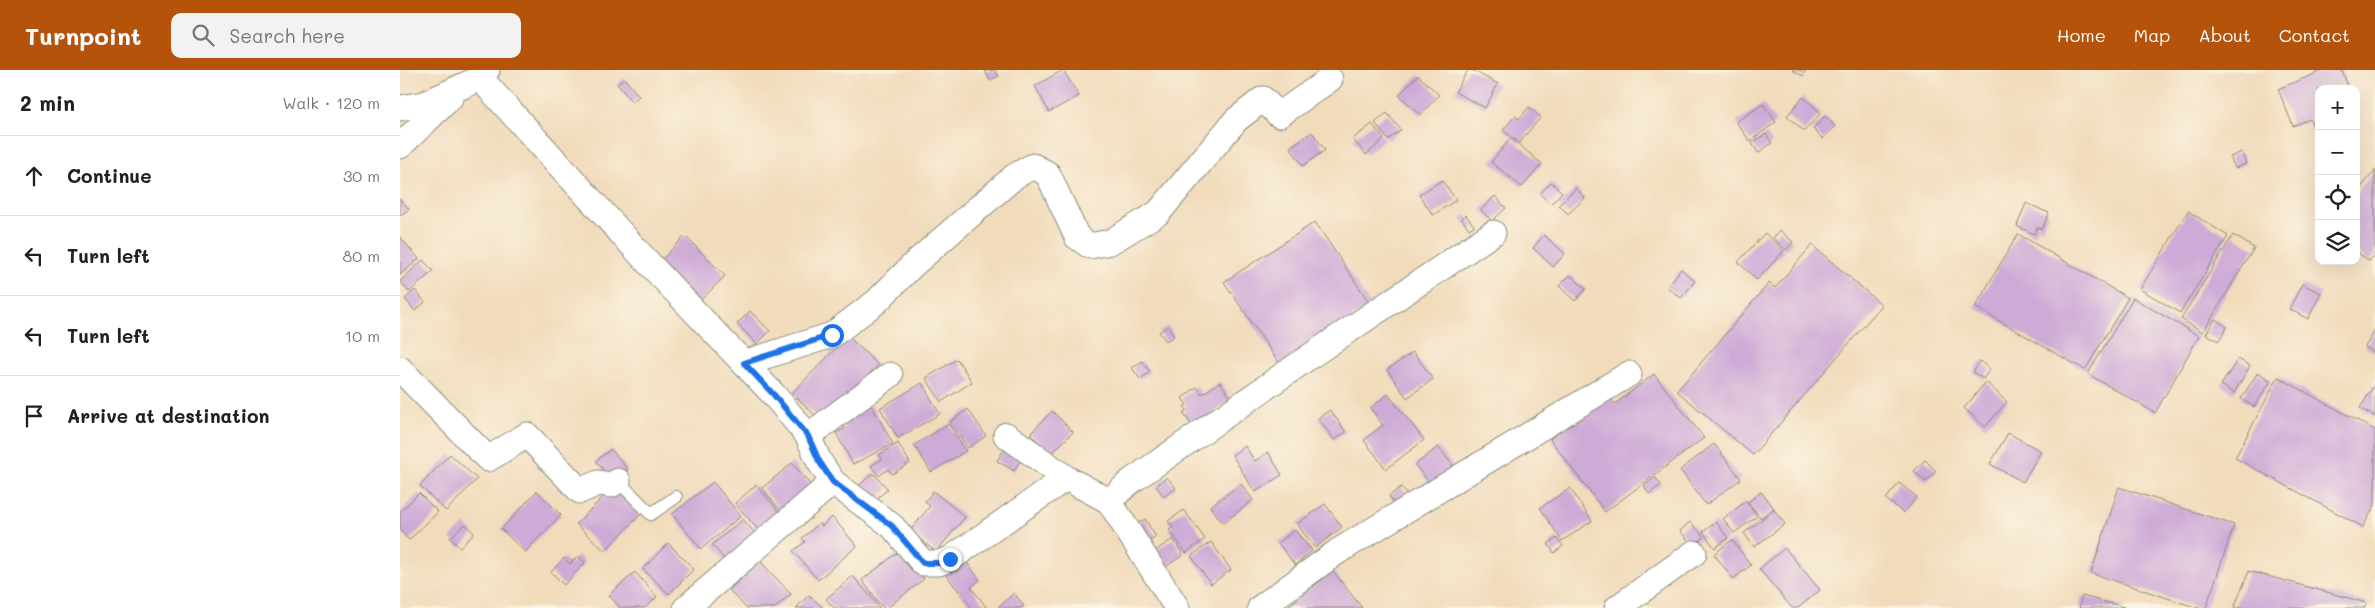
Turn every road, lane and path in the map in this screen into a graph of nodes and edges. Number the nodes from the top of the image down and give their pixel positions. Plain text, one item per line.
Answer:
1 (483, 74) edge
2 (1330, 79) dead end
3 (452, 91) junction
4 (400, 108) edge
5 (400, 146) edge
6 (1493, 233) dead end
7 (744, 363) junction
8 (400, 369) edge
9 (1629, 374) dead end
10 (890, 375) dead end
11 (1006, 435) dead end
12 (808, 436) junction
13 (1066, 478) junction
14 (618, 481) joint
15 (833, 482) junction
16 (676, 497) dead end
17 (1110, 501) junction
18 (1694, 553) dead end
19 (686, 608) edge
20 (1177, 608) edge
21 (1260, 608) edge
22 (1617, 608) edge

1 - 3 street
1 - 7 street
2 - 7 street
3 - 4 street
3 - 5 street
6 - 17 street
7 - 12 street
8 - 14 street
9 - 21 street
10 - 12 street
11 - 13 street
12 - 15 street
13 - 15 street
13 - 17 street
14 - 16 lane
15 - 19 street
17 - 20 street
18 - 22 street

